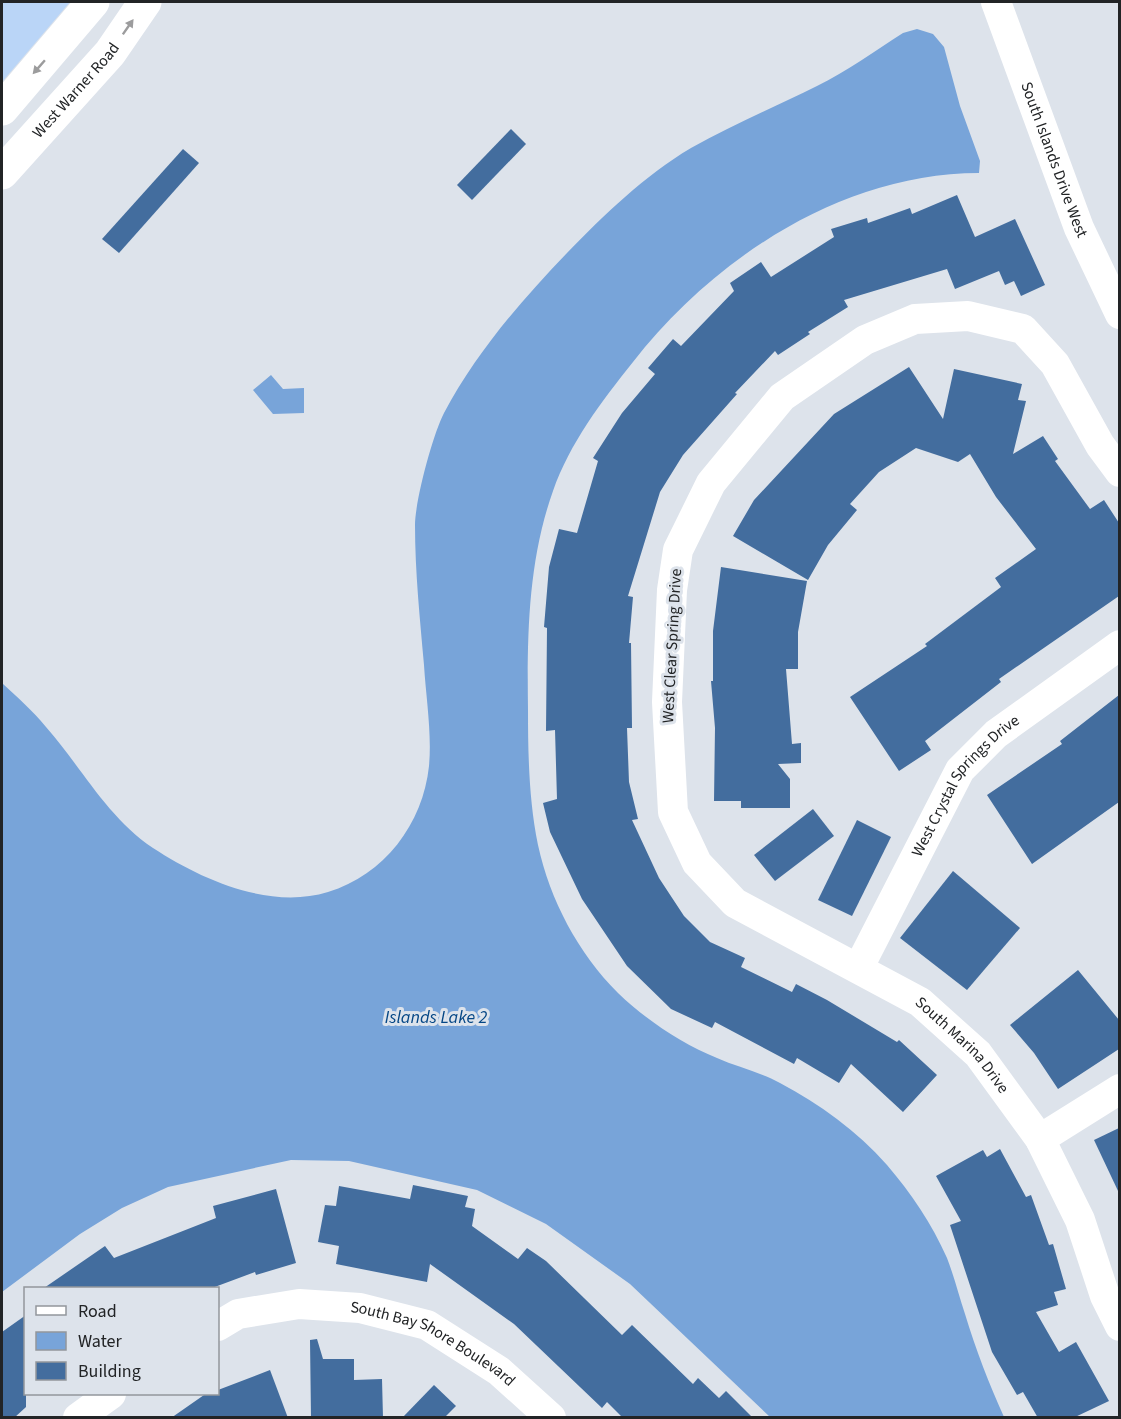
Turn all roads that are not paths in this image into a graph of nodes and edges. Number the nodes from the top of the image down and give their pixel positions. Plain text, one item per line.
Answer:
1 (93, 2) edge
2 (146, 2) edge
3 (996, 2) edge
4 (2, 109) edge
5 (2, 173) edge
6 (1119, 314) edge
7 (1119, 472) edge
8 (1119, 645) edge
9 (697, 863) joint
10 (859, 967) junction
11 (1119, 1089) edge
12 (1040, 1139) junction
13 (219, 1325) edge
14 (1119, 1326) edge
15 (110, 1395) edge
16 (78, 1418) edge
17 (551, 1418) edge

1 -> 4 main road
5 -> 2 main road, West Warner Road
3 - 6 street, South Islands Drive West
7 - 9 street, West Clear Spring Drive
8 - 10 street, West Crystal Springs Drive
9 - 10 street, South Marina Drive
10 - 12 street, South Marina Drive
11 - 12 street
12 - 14 street, South Marina Drive
13 - 17 street, South Bay Shore Boulevard
15 - 16 street

